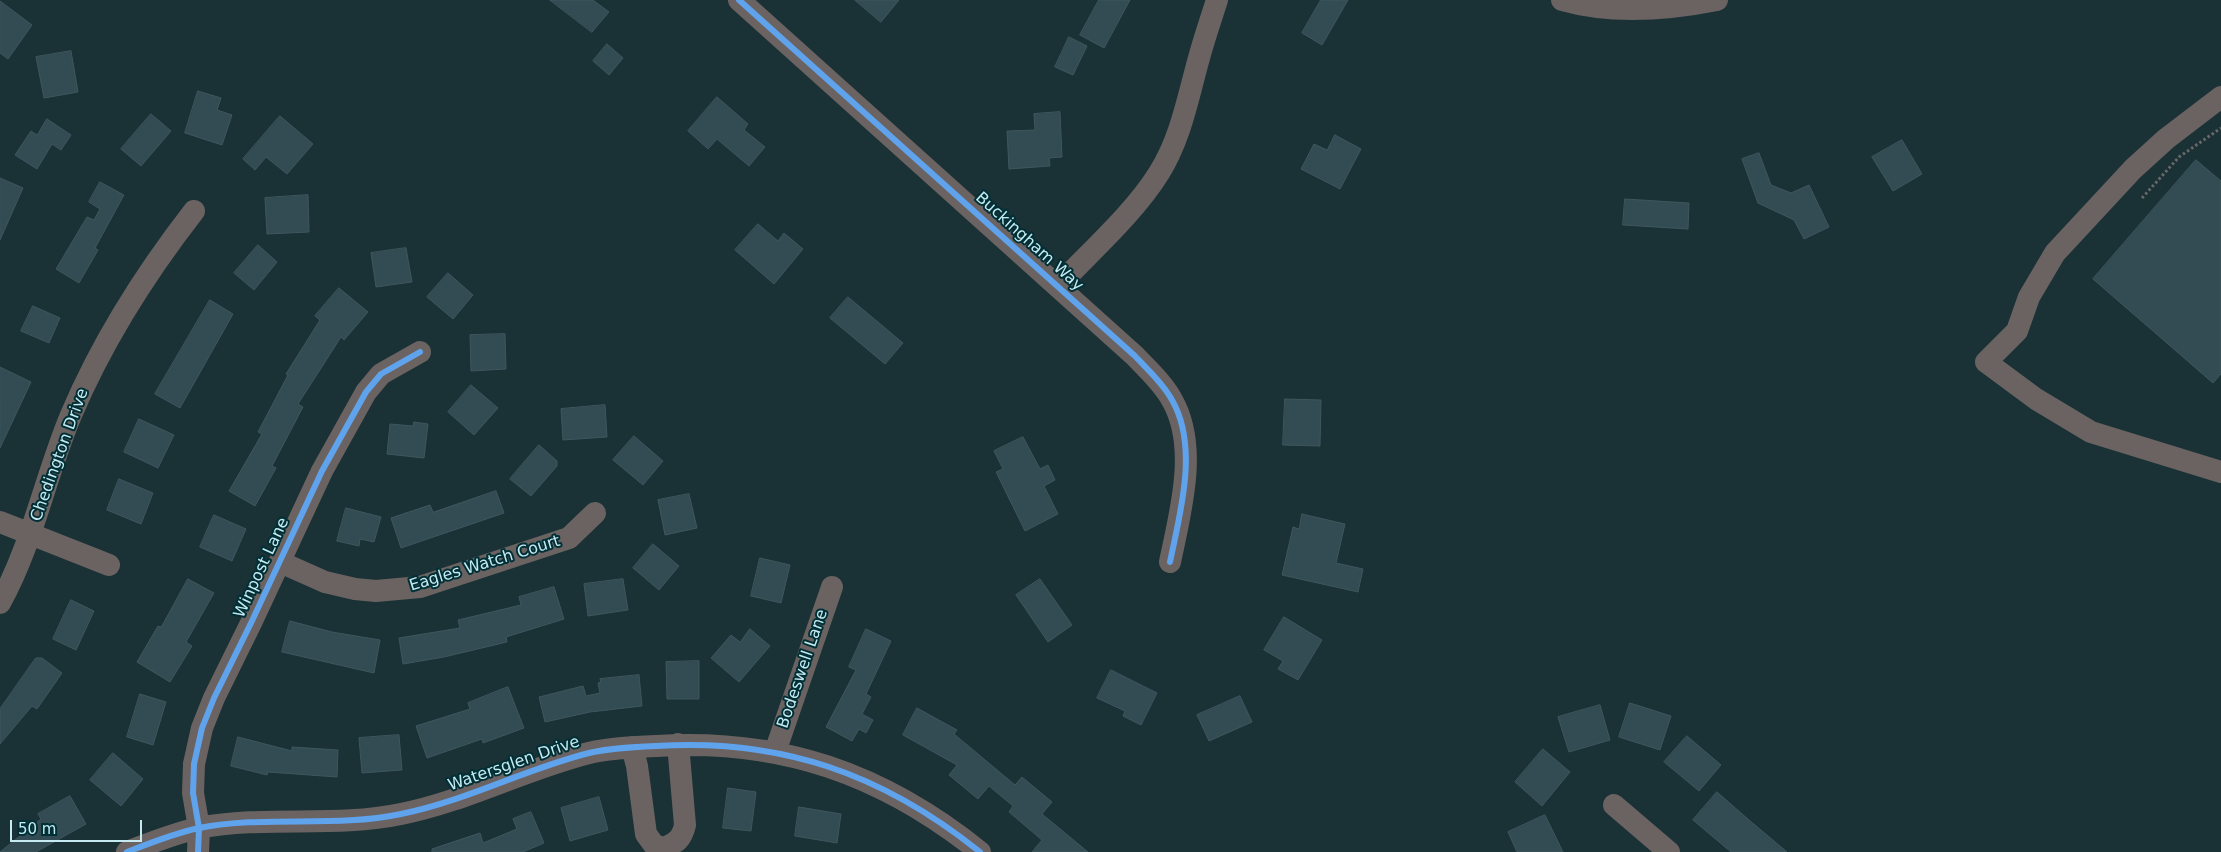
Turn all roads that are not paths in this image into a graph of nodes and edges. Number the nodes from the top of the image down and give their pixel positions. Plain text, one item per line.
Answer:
1 (739, 0) edge
2 (1217, 0) edge
3 (1562, 0) edge
4 (1717, 0) edge
5 (2221, 97) edge
6 (194, 211) dead end
7 (1058, 286) junction
8 (420, 352) dead end
9 (2221, 472) edge
10 (595, 513) dead end
11 (0, 522) edge
12 (30, 534) junction
13 (280, 562) junction
14 (1170, 562) dead end
15 (109, 565) dead end
16 (832, 586) dead end
17 (0, 603) edge
18 (678, 744) junction
19 (632, 747) junction
20 (775, 752) junction
21 (1614, 805) dead end
22 (199, 828) junction
23 (149, 848) edge
24 (127, 852) edge
25 (198, 852) edge
26 (980, 852) edge
27 (1669, 852) edge

1 - 7 street, Buckingham Way
2 - 7 street
3 - 4 street
5 - 9 street
6 - 12 street, Chedington Drive
7 - 14 street, Buckingham Way
8 - 13 street, Winpost Lane
10 - 13 street, Eagles Watch Court
11 - 12 street
12 - 15 street
12 - 17 street, Chedington Drive
13 - 22 street, Winpost Lane
16 - 20 street, Bodeswell Lane
18 - 19 street, Watersglen Drive
18 - 19 street
18 - 20 street, Watersglen Drive
19 - 22 street, Watersglen Drive
20 - 26 street, Watersglen Drive
21 - 27 street
22 - 23 street, Watersglen Drive
22 - 25 street, Winpost Lane
23 - 24 street, Watersglen Drive

